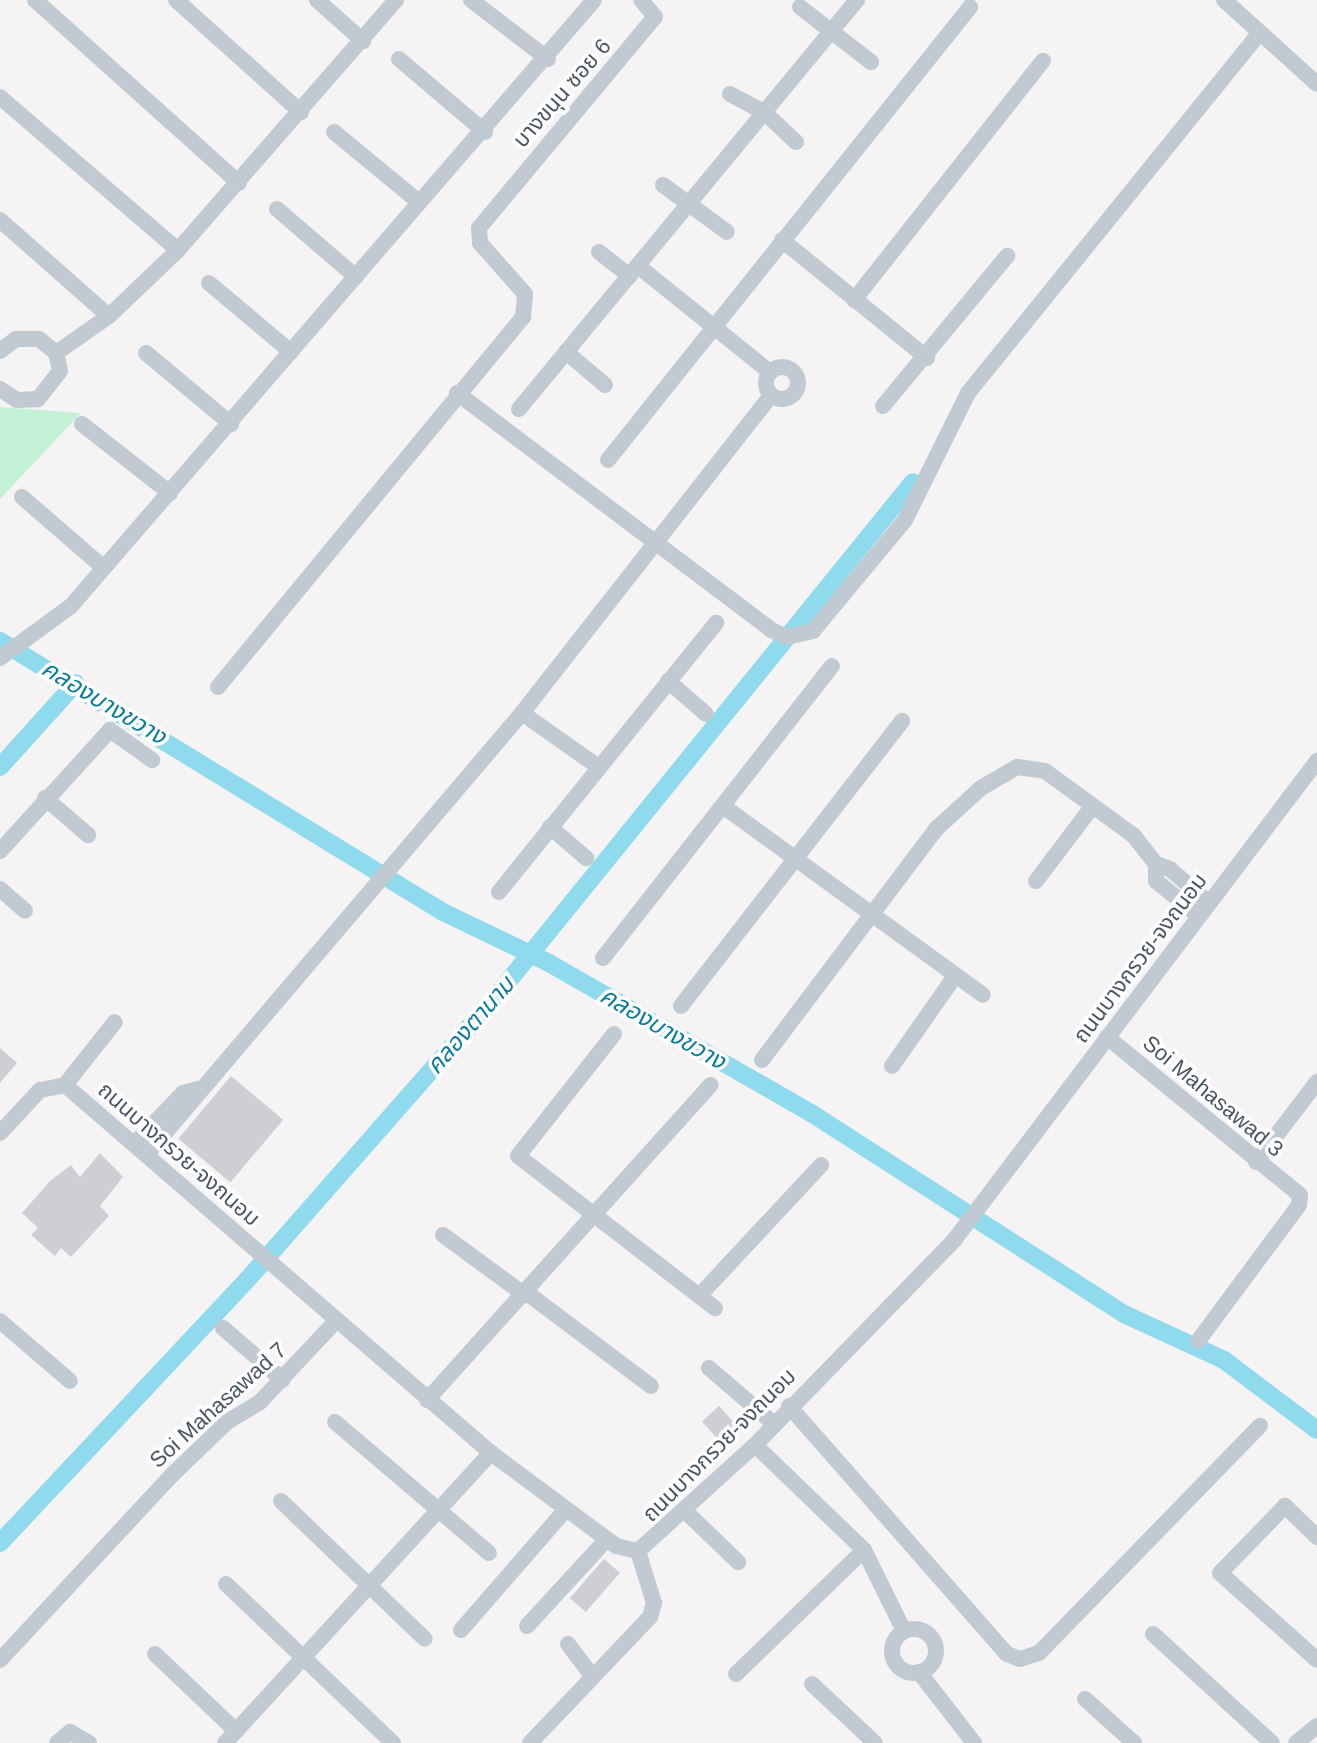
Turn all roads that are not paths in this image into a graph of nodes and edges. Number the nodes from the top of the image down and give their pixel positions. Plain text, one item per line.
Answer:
1 (35, 0) edge
2 (176, 0) edge
3 (317, 0) edge
4 (396, 0) edge
5 (471, 0) edge
6 (594, 0) edge
7 (641, 0) edge
8 (857, 0) edge
9 (1224, 0) edge
10 (800, 7) dead end
11 (970, 7) dead end
12 (833, 29) junction
13 (1258, 35) junction
14 (363, 41) junction
15 (399, 59) dead end
16 (548, 59) junction
17 (1043, 61) dead end
18 (871, 62) dead end
19 (1317, 84) edge
20 (730, 94) dead end
21 (0, 97) edge
22 (301, 112) junction
23 (764, 112) junction
24 (334, 132) dead end
25 (485, 132) junction
26 (796, 142) dead end
27 (239, 183) junction
28 (663, 185) dead end
29 (688, 200) junction
30 (419, 202) junction
31 (277, 209) dead end
32 (0, 220) edge
33 (727, 232) dead end
34 (782, 240) junction
35 (178, 250) junction
36 (599, 252) dead end
37 (1007, 256) dead end
38 (634, 271) junction
39 (356, 277) junction
40 (209, 283) dead end
41 (854, 300) junction
42 (109, 316) junction
43 (716, 326) junction
44 (0, 349) edge
45 (291, 352) junction
46 (566, 352) junction
47 (56, 353) junction
48 (146, 353) dead end
49 (927, 358) junction
50 (770, 372) junction
51 (605, 385) dead end
52 (0, 389) edge
53 (457, 393) junction
54 (771, 395) junction
55 (883, 406) dead end
56 (519, 409) dead end
57 (82, 424) dead end
58 (231, 424) junction
59 (608, 460) dead end
60 (170, 493) junction
61 (22, 497) dead end
62 (655, 543) junction
63 (104, 568) junction
64 (716, 623) dead end
65 (1, 657) edge
66 (832, 666) dead end
67 (668, 681) junction
68 (218, 687) dead end
69 (522, 713) junction
70 (706, 714) dead end
71 (902, 721) dead end
72 (152, 760) dead end
73 (1317, 761) edge
74 (597, 766) junction
75 (45, 798) junction
76 (723, 806) junction
77 (1092, 807) junction
78 (550, 827) junction
79 (88, 835) dead end
80 (0, 851) edge
81 (586, 858) dead end
82 (793, 859) junction
83 (1036, 881) dead end
84 (0, 889) edge
85 (499, 892) dead end
86 (1204, 910) junction
87 (25, 911) dead end
88 (868, 917) junction
89 (603, 958) dead end
90 (955, 976) junction
91 (983, 995) dead end
92 (681, 1006) dead end
93 (115, 1022) dead end
94 (614, 1034) dead end
95 (1107, 1037) junction
96 (762, 1060) dead end
97 (892, 1066) dead end
98 (1317, 1082) edge
99 (65, 1085) junction
100 (711, 1085) dead end
101 (3, 1123) edge
102 (141, 1149) junction
103 (1256, 1162) junction
104 (821, 1165) dead end
105 (596, 1216) junction
106 (443, 1235) dead end
107 (526, 1294) junction
108 (699, 1296) junction
109 (715, 1308) dead end
110 (0, 1321) edge
111 (334, 1323) junction
112 (223, 1328) dead end
113 (1198, 1341) dead end
114 (709, 1368) dead end
115 (283, 1380) junction
116 (70, 1381) dead end
117 (651, 1386) dead end
118 (427, 1400) junction
119 (789, 1406) junction
120 (335, 1422) dead end
121 (773, 1423) junction
122 (1260, 1426) dead end
123 (755, 1445) junction
124 (491, 1453) junction
125 (281, 1501) dead end
126 (566, 1509) junction
127 (439, 1510) junction
128 (685, 1511) junction
129 (1317, 1537) edge
130 (607, 1539) junction
131 (864, 1550) junction
132 (638, 1551) junction
133 (489, 1553) dead end
134 (738, 1562) dead end
135 (226, 1584) dead end
136 (372, 1585) junction
137 (527, 1626) dead end
138 (461, 1630) dead end
139 (904, 1631) junction
140 (1153, 1634) dead end
141 (425, 1639) dead end
142 (568, 1644) dead end
143 (155, 1654) dead end
144 (303, 1658) junction
145 (0, 1660) edge
146 (1317, 1660) edge
147 (919, 1672) junction
148 (736, 1674) dead end
149 (592, 1676) junction
150 (812, 1684) dead end
151 (1085, 1699) dead end
152 (1317, 1726) edge
153 (230, 1737) edge
154 (970, 1741) edge
155 (57, 1743) edge
156 (89, 1743) edge
157 (393, 1743) edge
158 (530, 1743) edge
159 (875, 1743) edge
160 (1134, 1743) edge
161 (1272, 1743) edge
162 (1296, 1743) edge

1 - 27 street
2 - 22 street
3 - 14 street
4 - 14 street
5 - 16 street
6 - 16 street
7 - 53 street, บางขนุน ซอย 6
8 - 12 street
9 - 13 street
10 - 12 street
11 - 34 street
12 - 18 street
12 - 23 street
13 - 19 street
13 - 62 street
14 - 22 street
15 - 25 street
16 - 25 street
17 - 41 street
20 - 23 street
21 - 35 street
22 - 27 street
23 - 26 street
23 - 29 street
24 - 30 street
25 - 30 street
27 - 35 street
28 - 29 street
29 - 33 street
29 - 38 street
30 - 39 street
31 - 39 street
32 - 42 street
34 - 41 street
34 - 43 street
35 - 42 street
36 - 38 street
37 - 49 street
38 - 43 street
38 - 46 street
39 - 45 street
40 - 45 street
41 - 49 street
42 - 47 street
43 - 50 street
43 - 59 street
44 - 47 street
45 - 58 street
46 - 51 street
46 - 56 street
47 - 52 street
48 - 58 street
49 - 55 street
50 - 54 street
50 - 54 street
53 - 62 street
53 - 68 street
54 - 62 street
57 - 60 street
58 - 60 street
60 - 63 street
61 - 63 street
62 - 69 street
63 - 65 street
64 - 67 street
66 - 76 street
67 - 70 street
67 - 74 street
69 - 74 street
69 - 102 street
71 - 82 street
72 - 75 street
73 - 86 street, ถนนบางกรวย-จงถนอม
74 - 78 street
75 - 79 street
75 - 80 street
76 - 82 street
76 - 89 street
77 - 83 street
77 - 86 street
77 - 88 street
78 - 81 street
78 - 85 street
82 - 88 street
82 - 92 street
84 - 87 street
86 - 95 street, ถนนบางกรวย-จงถนอม
88 - 90 street
88 - 96 street
90 - 91 street
90 - 97 street
93 - 99 street
94 - 105 street
95 - 103 street, Soi Mahasawad 3
95 - 119 street, ถนนบางกรวย-จงถนอม
98 - 103 street
99 - 101 street, ถนนบางกรวย-จงถนอม
99 - 102 street, ถนนบางกรวย-จงถนอม
100 - 105 street
102 - 111 street, ถนนบางกรวย-จงถนอม
103 - 113 street, Soi Mahasawad 3
104 - 108 street
105 - 107 street
105 - 108 street
106 - 107 street
107 - 117 street
107 - 118 street
108 - 109 street
110 - 116 street
111 - 115 street, Soi Mahasawad 7
111 - 118 street, ถนนบางกรวย-จงถนอม
112 - 115 street
114 - 121 street
115 - 145 street, Soi Mahasawad 7
118 - 124 street, ถนนบางกรวย-จงถนอม
119 - 121 street, ถนนบางกรวย-จงถนอม
119 - 122 street
120 - 127 street
121 - 123 street, ถนนบางกรวย-จงถนอม
123 - 128 street, ถนนบางกรวย-จงถนอม
123 - 131 street
124 - 126 street, ถนนบางกรวย-จงถนอม
124 - 127 street
125 - 136 street
126 - 130 street, ถนนบางกรวย-จงถนอม
126 - 138 street
127 - 133 street
127 - 136 street
128 - 132 street, ถนนบางกรวย-จงถนอม
128 - 134 street
129 - 146 street
130 - 132 street, ถนนบางกรวย-จงถนอม
130 - 137 street
131 - 139 street
131 - 148 street
132 - 149 street
135 - 144 street
136 - 141 street
136 - 144 street
139 - 147 street
139 - 147 street
140 - 161 street
142 - 149 street
143 - 153 street
144 - 153 street
144 - 157 street
147 - 154 street
149 - 158 street
150 - 159 street
151 - 160 street
152 - 162 street
155 - 156 street

